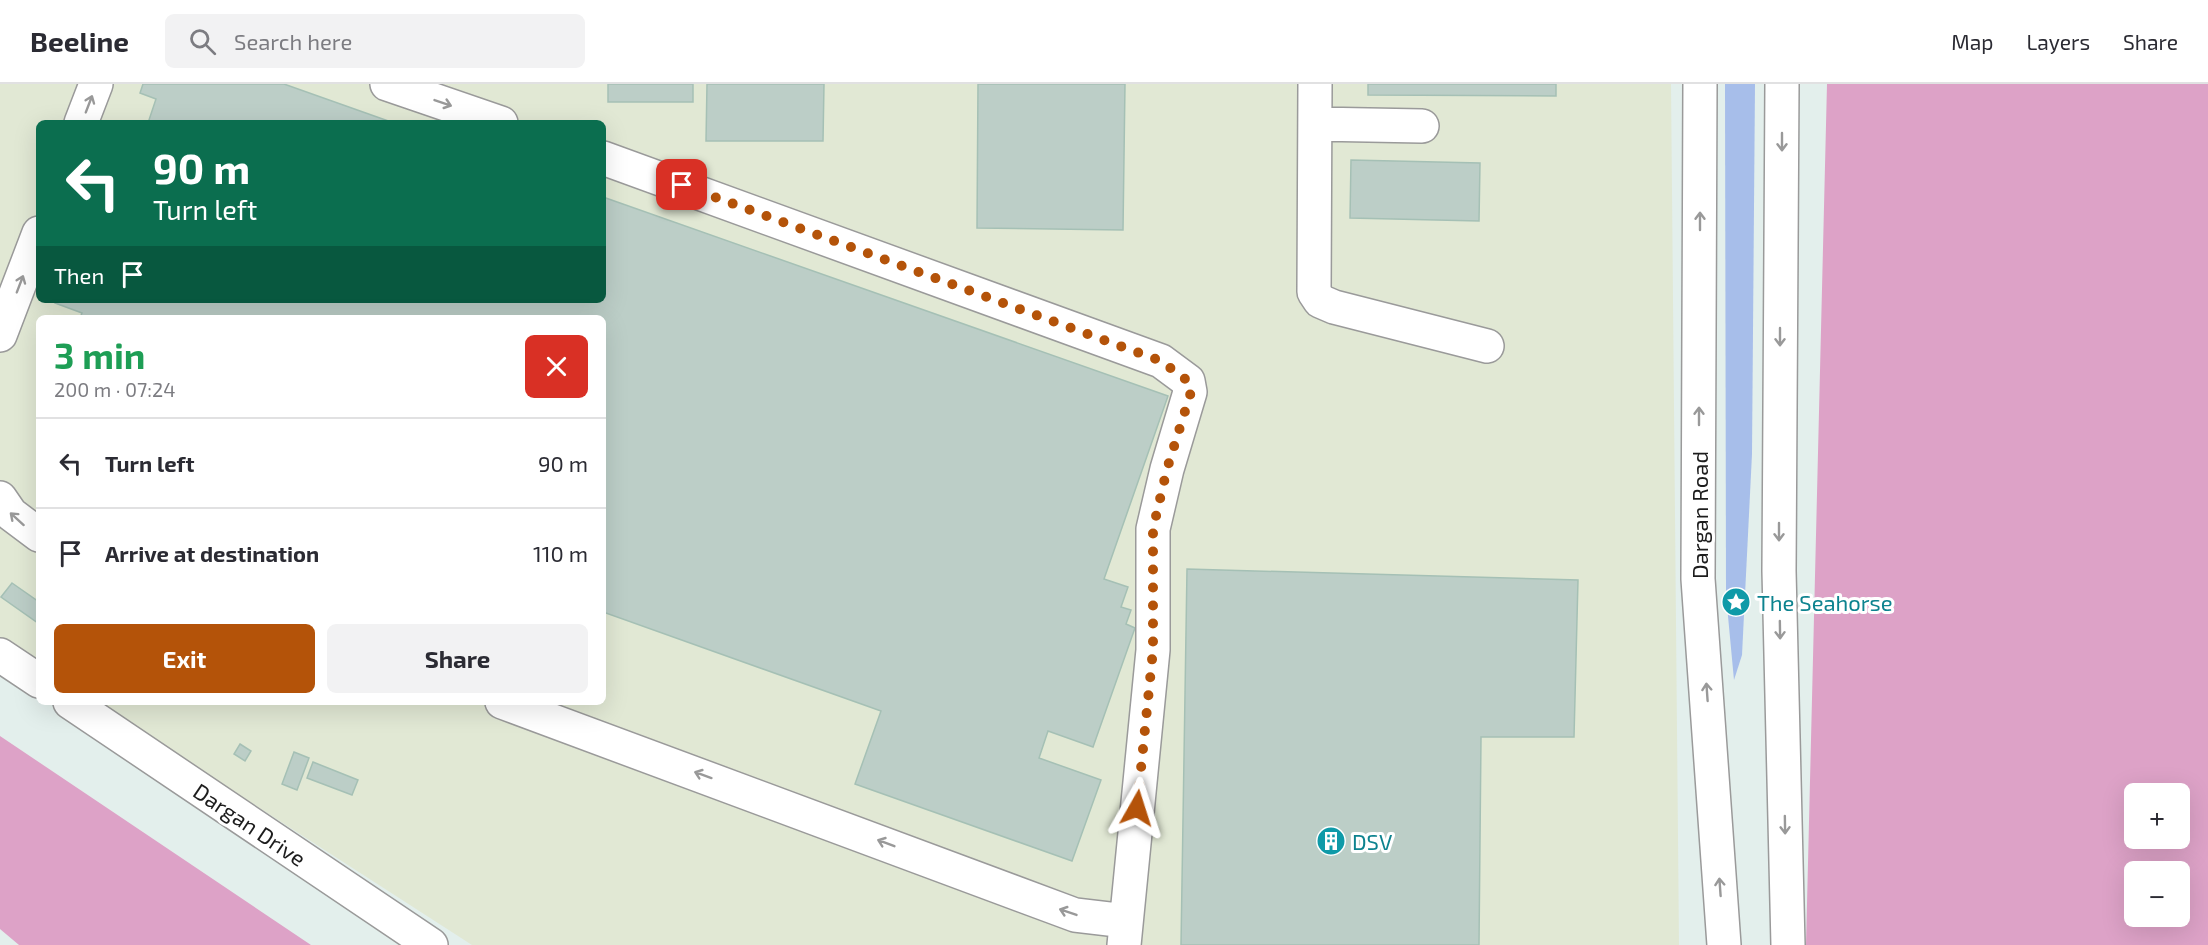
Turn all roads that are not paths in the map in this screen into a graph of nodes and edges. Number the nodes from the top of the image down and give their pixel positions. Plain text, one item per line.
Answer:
1 (96, 84) edge
2 (387, 84) edge
3 (1315, 84) edge
4 (1700, 84) edge
5 (1782, 84) edge
6 (82, 120) edge
7 (492, 120) edge
8 (1315, 124) junction
9 (1422, 126) dead end
10 (606, 159) edge
11 (36, 241) edge
12 (0, 335) edge
13 (1487, 346) dead end
14 (0, 498) edge
15 (36, 533) edge
16 (0, 654) edge
17 (36, 679) edge
18 (74, 705) edge
19 (510, 705) edge
20 (1125, 933) edge
21 (430, 945) edge
22 (1724, 945) edge
23 (1788, 945) edge

6 -> 1 street
2 -> 7 street
3 - 8 street
22 -> 4 street, Dargan Road
5 -> 23 street
8 - 9 street
8 - 13 street
10 - 20 street
12 -> 11 street
15 -> 14 street
16 - 17 street
18 - 21 street, Dargan Drive
20 -> 19 street

